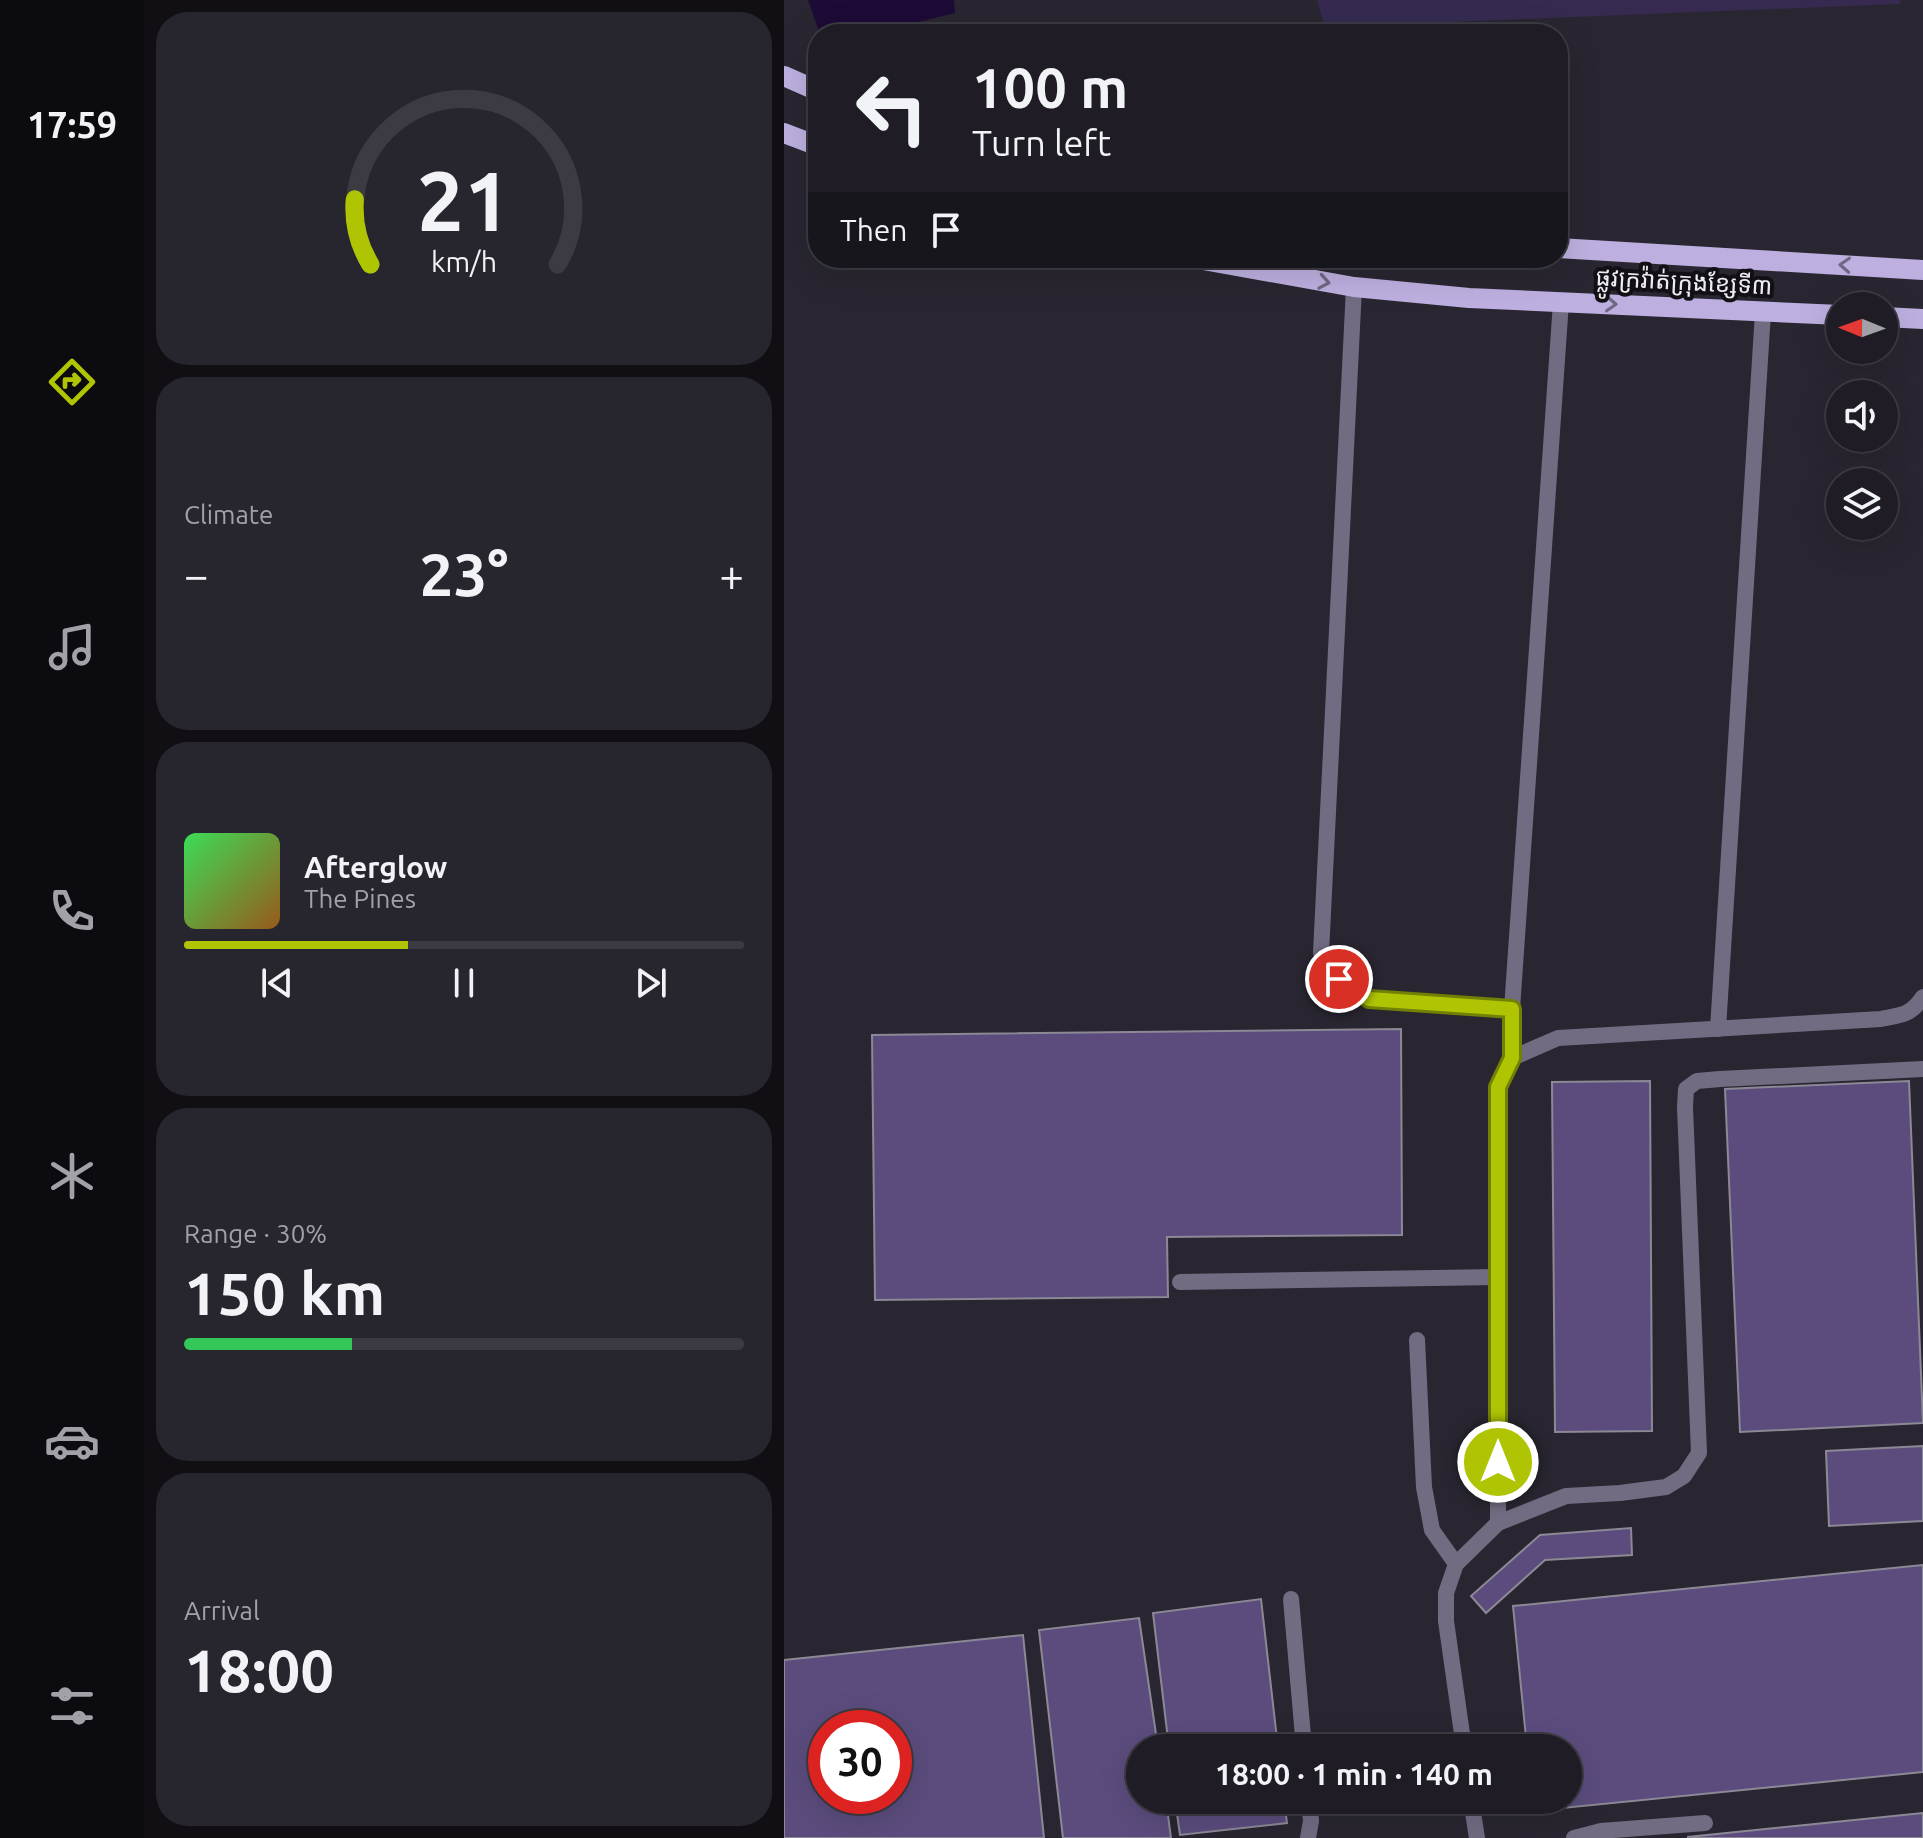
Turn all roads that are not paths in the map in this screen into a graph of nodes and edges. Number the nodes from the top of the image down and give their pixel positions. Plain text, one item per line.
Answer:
1 (784, 76) edge
2 (808, 87) edge
3 (784, 133) edge
4 (808, 142) edge
5 (1568, 249) edge
6 (1248, 268) edge
7 (1923, 270) edge
8 (1354, 287) junction
9 (1561, 302) junction
10 (1763, 312) junction
11 (1826, 314) edge
12 (1898, 318) edge
13 (1923, 319) edge
14 (1923, 997) edge
15 (1512, 1009) junction
16 (1718, 1029) junction
17 (1512, 1058) junction
18 (1923, 1069) edge
19 (1498, 1277) junction
20 (1180, 1282) dead end
21 (1417, 1340) dead end
22 (1498, 1523) junction
23 (1456, 1564) junction
24 (1291, 1599) dead end
25 (1303, 1734) edge
26 (1462, 1734) edge
27 (1310, 1814) edge
28 (1473, 1814) edge
29 (1705, 1823) dead end
30 (1308, 1838) edge
31 (1477, 1838) edge
32 (1574, 1838) edge

1 - 2 main road
3 - 4 main road
7 -> 5 main road, ផ្លូវក្រវ៉ាត់ក្រុងខ្សែទី៣
6 -> 8 main road, ផ្លូវក្រវ៉ាត់ក្រុងខ្សែទី៣
8 - 9 main road, ផ្លូវក្រវ៉ាត់ក្រុងខ្សែទី៣
8 - 15 street
9 -> 10 main road, ផ្លូវក្រវ៉ាត់ក្រុងខ្សែទី៣
9 - 15 street
10 - 11 main road, ផ្លូវក្រវ៉ាត់ក្រុងខ្សែទី៣
10 - 16 street
12 - 13 main road
14 - 16 street
15 - 17 street
16 - 17 street
17 - 19 street
18 - 22 street
19 - 20 street
19 - 22 street
21 - 23 street
22 - 23 street
23 - 26 street
24 - 25 street
27 - 30 street
28 - 31 street
29 - 32 street

